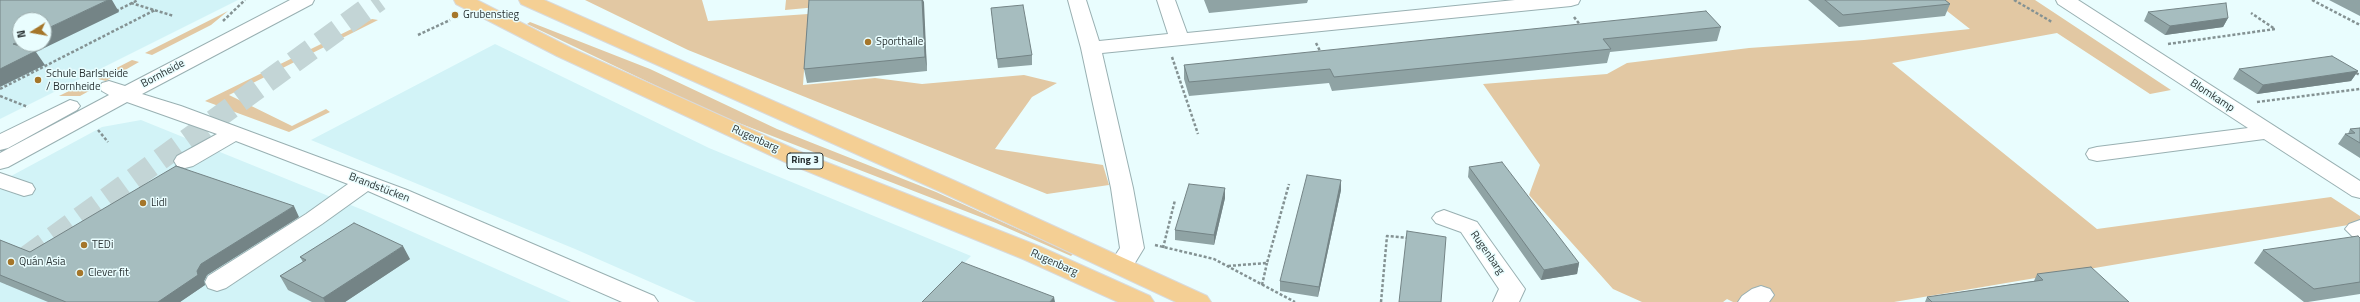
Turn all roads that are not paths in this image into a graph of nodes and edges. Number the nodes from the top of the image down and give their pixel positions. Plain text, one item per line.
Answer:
1 (271, 0) edge
2 (317, 0) edge
3 (463, 0) edge
4 (528, 0) edge
5 (1077, 0) edge
6 (1166, 0) edge
7 (1566, 0) edge
8 (2065, 0) edge
9 (298, 4) edge
10 (1173, 39) junction
11 (1091, 48) junction
12 (117, 90) junction
13 (2266, 132) junction
14 (234, 133) junction
15 (0, 143) edge
16 (2097, 154) dead end
17 (185, 161) dead end
18 (0, 162) edge
19 (0, 180) edge
20 (364, 183) junction
21 (24, 189) dead end
22 (2360, 191) edge
23 (1444, 218) dead end
24 (2360, 228) edge
25 (2360, 231) edge
26 (1126, 257) junction
27 (218, 282) dead end
28 (645, 302) edge
29 (1141, 302) edge
30 (1198, 302) edge
31 (1506, 302) edge

1 - 12 street, Bornheide
2 - 9 street, Bornheide
3 - 29 main road, Rugenbarg / Ring 3
4 - 26 main road
5 - 11 street
6 - 10 street
7 - 10 street
8 - 13 street, Blomkamp
9 - 12 street, Bornheide
10 - 11 street
11 - 26 street
12 - 14 street, Brandstücken
12 - 15 street, Bornheide
12 - 18 street, Bornheide
13 - 16 street
13 - 22 street, Blomkamp
14 - 17 street
14 - 20 street, Brandstücken
19 - 21 street
20 - 27 street
20 - 28 street, Brandstücken
23 - 31 street, Rugenbarg
24 - 25 street
26 - 30 main road

